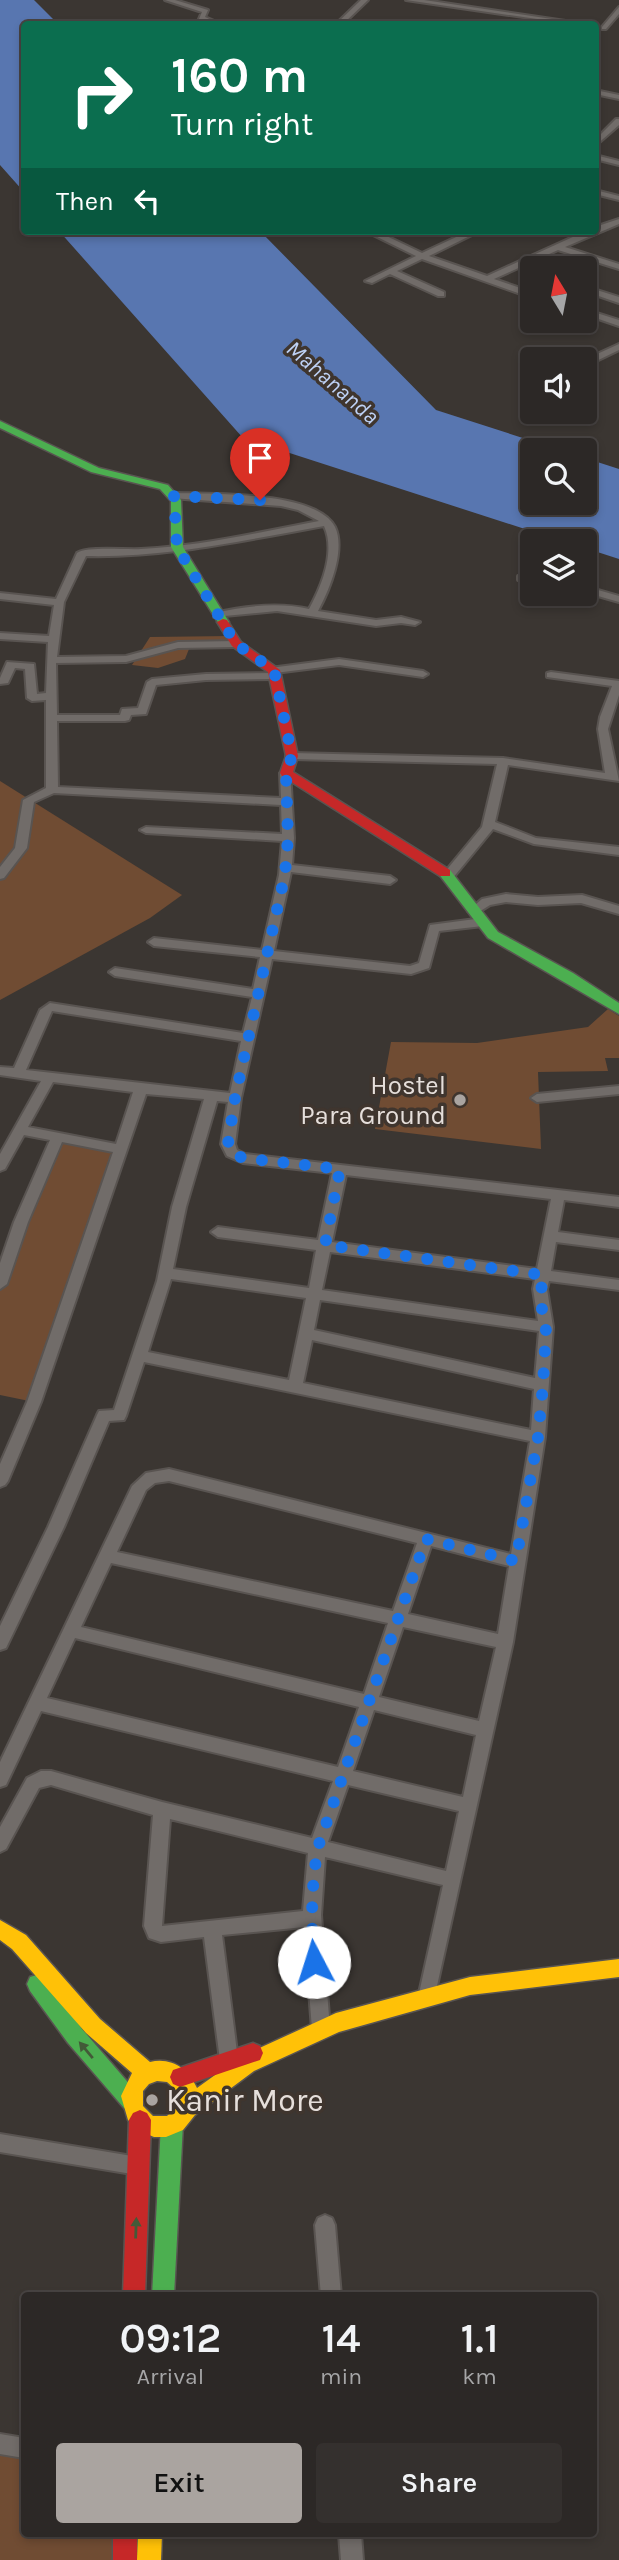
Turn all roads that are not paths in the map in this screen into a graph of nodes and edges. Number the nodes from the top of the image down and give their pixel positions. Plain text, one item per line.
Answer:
1 (168, 0) edge
2 (365, 0) edge
3 (409, 0) edge
4 (619, 9) edge
5 (210, 21) edge
6 (342, 21) edge
7 (561, 21) edge
8 (603, 28) edge
9 (599, 93) edge
10 (619, 97) edge
11 (619, 121) edge
12 (611, 129) edge
13 (599, 159) edge
14 (619, 163) edge
15 (599, 193) edge
16 (619, 198) edge
17 (619, 220) edge
18 (599, 229) edge
19 (377, 235) edge
20 (468, 235) edge
21 (583, 235) edge
22 (557, 247) junction
23 (424, 257) junction
24 (619, 267) edge
25 (392, 272) junction
26 (485, 280) junction
27 (369, 281) dead end
28 (520, 291) edge
29 (597, 292) edge
30 (441, 294) dead end
31 (619, 300) edge
32 (597, 315) edge
33 (619, 323) edge
34 (619, 347) edge
35 (597, 358) edge
36 (0, 424) edge
37 (174, 496) junction
38 (326, 523) junction
39 (177, 547) junction
40 (597, 593) edge
41 (0, 596) edge
42 (619, 599) edge
43 (59, 602) junction
44 (312, 613) junction
45 (218, 615) junction
46 (415, 622) dead end
47 (0, 636) edge
48 (54, 639) junction
49 (236, 644) junction
50 (51, 660) junction
51 (274, 673) junction
52 (424, 674) dead end
53 (551, 675) dead end
54 (0, 681) edge
55 (50, 696) junction
56 (51, 718) junction
57 (292, 756) junction
58 (503, 761) junction
59 (286, 773) junction
60 (615, 778) edge
61 (52, 790) junction
62 (287, 802) junction
63 (490, 824) junction
64 (146, 830) dead end
65 (288, 838) junction
66 (619, 851) edge
67 (286, 868) junction
68 (0, 875) edge
69 (448, 876) junction
70 (390, 880) dead end
71 (619, 909) edge
72 (478, 917) junction
73 (155, 942) dead end
74 (268, 957) junction
75 (115, 972) dead end
76 (260, 994) junction
77 (619, 1009) edge
78 (248, 1038) junction
79 (0, 1071) edge
80 (18, 1074) junction
81 (50, 1078) junction
82 (141, 1089) junction
83 (619, 1090) edge
84 (212, 1096) junction
85 (235, 1098) junction
86 (537, 1098) dead end
87 (22, 1130) junction
88 (58, 1137) junction
89 (119, 1149) junction
90 (0, 1166) edge
91 (340, 1169) junction
92 (559, 1194) junction
93 (619, 1202) edge
94 (218, 1232) dead end
95 (552, 1236) junction
96 (325, 1245) junction
97 (619, 1245) edge
98 (166, 1273) junction
99 (543, 1275) junction
100 (0, 1284) edge
101 (619, 1285) edge
102 (315, 1293) junction
103 (546, 1327) junction
104 (307, 1334) junction
105 (138, 1355) junction
106 (543, 1385) junction
107 (295, 1388) junction
108 (538, 1437) junction
109 (0, 1481) edge
110 (426, 1539) junction
111 (108, 1556) junction
112 (516, 1561) junction
113 (398, 1619) junction
114 (72, 1631) junction
115 (505, 1642) junction
116 (0, 1643) edge
117 (368, 1701) junction
118 (37, 1703) junction
119 (486, 1730) junction
120 (343, 1776) junction
121 (0, 1780) edge
122 (470, 1806) junction
123 (162, 1810) junction
124 (0, 1844) edge
125 (318, 1847) junction
126 (453, 1880) junction
127 (310, 1918) junction
128 (212, 1928) junction
129 (4, 1933) edge
130 (619, 1968) edge
131 (427, 1998) junction
132 (321, 2029) junction
133 (276, 2049) junction
134 (229, 2060) junction
135 (148, 2074) junction
136 (180, 2077) junction
137 (131, 2101) junction
138 (188, 2107) junction
139 (140, 2120) junction
140 (172, 2124) junction
141 (0, 2143) edge
142 (138, 2166) junction
143 (325, 2225) dead end
144 (134, 2292) edge
145 (163, 2292) edge
146 (331, 2292) edge
147 (0, 2444) edge
148 (21, 2448) edge
149 (125, 2537) edge
150 (150, 2537) edge
151 (349, 2537) edge
152 (125, 2560) edge
153 (149, 2560) edge
154 (352, 2560) edge

1 - 5 street
2 - 6 street
3 - 7 street
4 - 8 street
9 - 10 street
11 - 12 street
13 - 14 street
15 - 16 street
17 - 18 street
19 - 23 street
20 - 23 street
21 - 22 street
22 - 24 street
22 - 26 street
23 - 25 street
23 - 26 street
25 - 27 street
25 - 30 street
26 - 28 street
29 - 31 street
32 - 33 street
34 - 35 street
36 - 37 street
37 - 38 street
37 - 39 street
38 - 39 street
38 - 44 street
39 - 43 street
39 - 45 street
40 - 42 street
41 - 43 street
43 - 48 street
44 - 45 street
44 - 46 street
45 - 49 street
47 - 48 street
48 - 50 street
49 - 50 street
49 - 51 street
50 - 55 street
51 - 52 street
51 - 56 street
51 - 57 street
53 - 60 street
54 - 55 street
55 - 56 street
56 - 61 street
57 - 58 street
57 - 59 street
58 - 60 street
58 - 63 street
59 - 62 street
59 - 69 street
61 - 62 street
61 - 68 street
62 - 65 street
63 - 66 street
63 - 69 street
64 - 65 street
65 - 67 street
67 - 70 street
67 - 74 street
69 - 72 street
71 - 72 street
72 - 74 street
72 - 77 street
73 - 74 street
74 - 76 street
75 - 76 street
76 - 78 street
78 - 80 street
78 - 85 street
79 - 80 street
80 - 81 street
81 - 82 street
81 - 87 street
82 - 84 street
82 - 89 street
83 - 86 street
84 - 85 street
84 - 98 street
85 - 91 street
87 - 88 street
87 - 90 street
88 - 89 street
88 - 100 street
89 - 109 street
91 - 92 street
91 - 96 street
92 - 93 street
92 - 95 street
94 - 96 street
95 - 97 street
95 - 99 street
96 - 99 street
96 - 102 street
98 - 102 street
98 - 105 street
99 - 101 street
99 - 103 street
102 - 103 street
102 - 104 street
103 - 106 street
104 - 106 street
104 - 107 street
105 - 107 street
105 - 116 street
106 - 108 street
107 - 108 street
108 - 112 street
110 - 111 street
110 - 112 street
110 - 113 street
111 - 113 street
111 - 114 street
112 - 115 street
113 - 115 street
113 - 117 street
114 - 117 street
114 - 118 street
115 - 119 street
117 - 119 street
117 - 120 street
118 - 120 street
118 - 121 street
119 - 122 street
120 - 122 street
120 - 125 street
122 - 126 street
123 - 124 street
123 - 125 street
123 - 128 street
125 - 126 street
125 - 127 street
126 - 131 street
127 - 128 street
127 - 132 street
128 - 134 street
129 - 135 street
137 -> 129 street
130 - 131 street
131 - 132 street
132 - 133 street
133 - 134 street
133 - 138 street
134 - 136 street
135 - 136 street
135 - 137 street
136 - 138 street
137 - 139 street
138 - 140 street
139 - 140 street
139 - 142 street
140 - 145 street
141 - 142 street
144 -> 142 street
143 - 146 street
147 - 148 street
149 - 152 street
150 - 153 street
151 - 154 street

